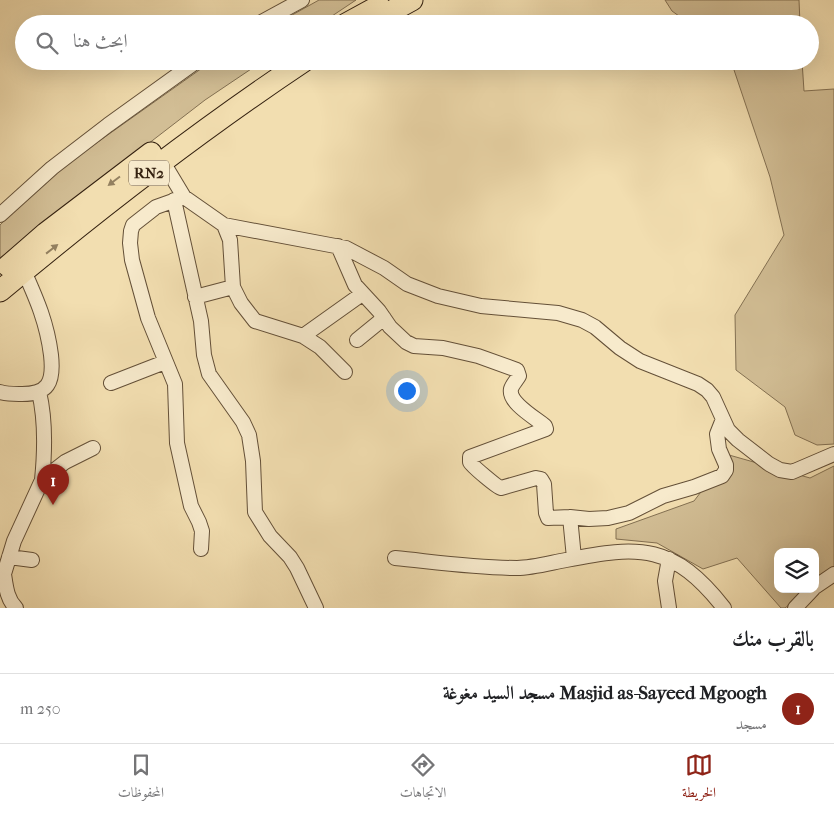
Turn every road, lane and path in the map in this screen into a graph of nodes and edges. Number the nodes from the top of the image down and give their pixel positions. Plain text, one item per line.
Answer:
1 (302, 0) edge
2 (390, 0) edge
3 (412, 0) edge
4 (274, 15) edge
5 (362, 15) edge
6 (384, 15) edge
7 (184, 70) edge
8 (269, 70) edge
9 (290, 70) edge
10 (163, 162) junction
11 (179, 199) junction
12 (0, 215) edge
13 (224, 225) junction
14 (338, 246) junction
15 (24, 271) junction
16 (0, 273) edge
17 (234, 287) junction
18 (0, 291) edge
19 (362, 294) junction
20 (195, 297) junction
21 (384, 318) junction
22 (303, 336) junction
23 (357, 340) dead end
24 (165, 362) junction
25 (345, 372) dead end
26 (111, 383) dead end
27 (0, 392) edge
28 (39, 392) junction
29 (722, 419) junction
30 (93, 448) dead end
31 (834, 454) edge
32 (42, 480) junction
33 (570, 517) junction
34 (200, 549) dead end
35 (9, 557) junction
36 (395, 558) dead end
37 (574, 558) junction
38 (669, 559) junction
39 (32, 560) dead end
40 (834, 574) edge
41 (2, 575) edge
42 (819, 584) edge
43 (3, 591) edge
44 (809, 593) edge
45 (16, 608) edge
46 (316, 608) edge
47 (669, 608) edge
48 (724, 608) edge
49 (795, 608) edge

1 - 4 street
2 - 5 highway
3 - 6 highway
7 - 12 street
8 -> 16 highway, RN2
9 - 10 highway, RN2
10 - 11 street
15 -> 10 highway, RN2
11 - 13 street
11 - 20 street
11 - 24 street
13 - 14 street
13 - 17 street
14 - 19 street
14 - 29 street
15 - 18 highway, RN2
15 - 28 street
17 - 20 street
17 - 22 street
19 - 21 street
19 - 22 street
20 - 46 street
21 - 23 street
21 - 33 street
22 - 25 street
24 - 26 street
24 - 34 street
27 - 28 street
28 - 32 street
29 - 31 street
29 - 33 street
30 - 32 street
32 - 35 street
33 - 37 street
35 - 39 street
35 - 41 street
36 - 37 street
37 - 38 street
38 - 47 street
38 - 48 street
40 - 42 street
41 - 43 street
43 - 45 street
44 - 49 street

